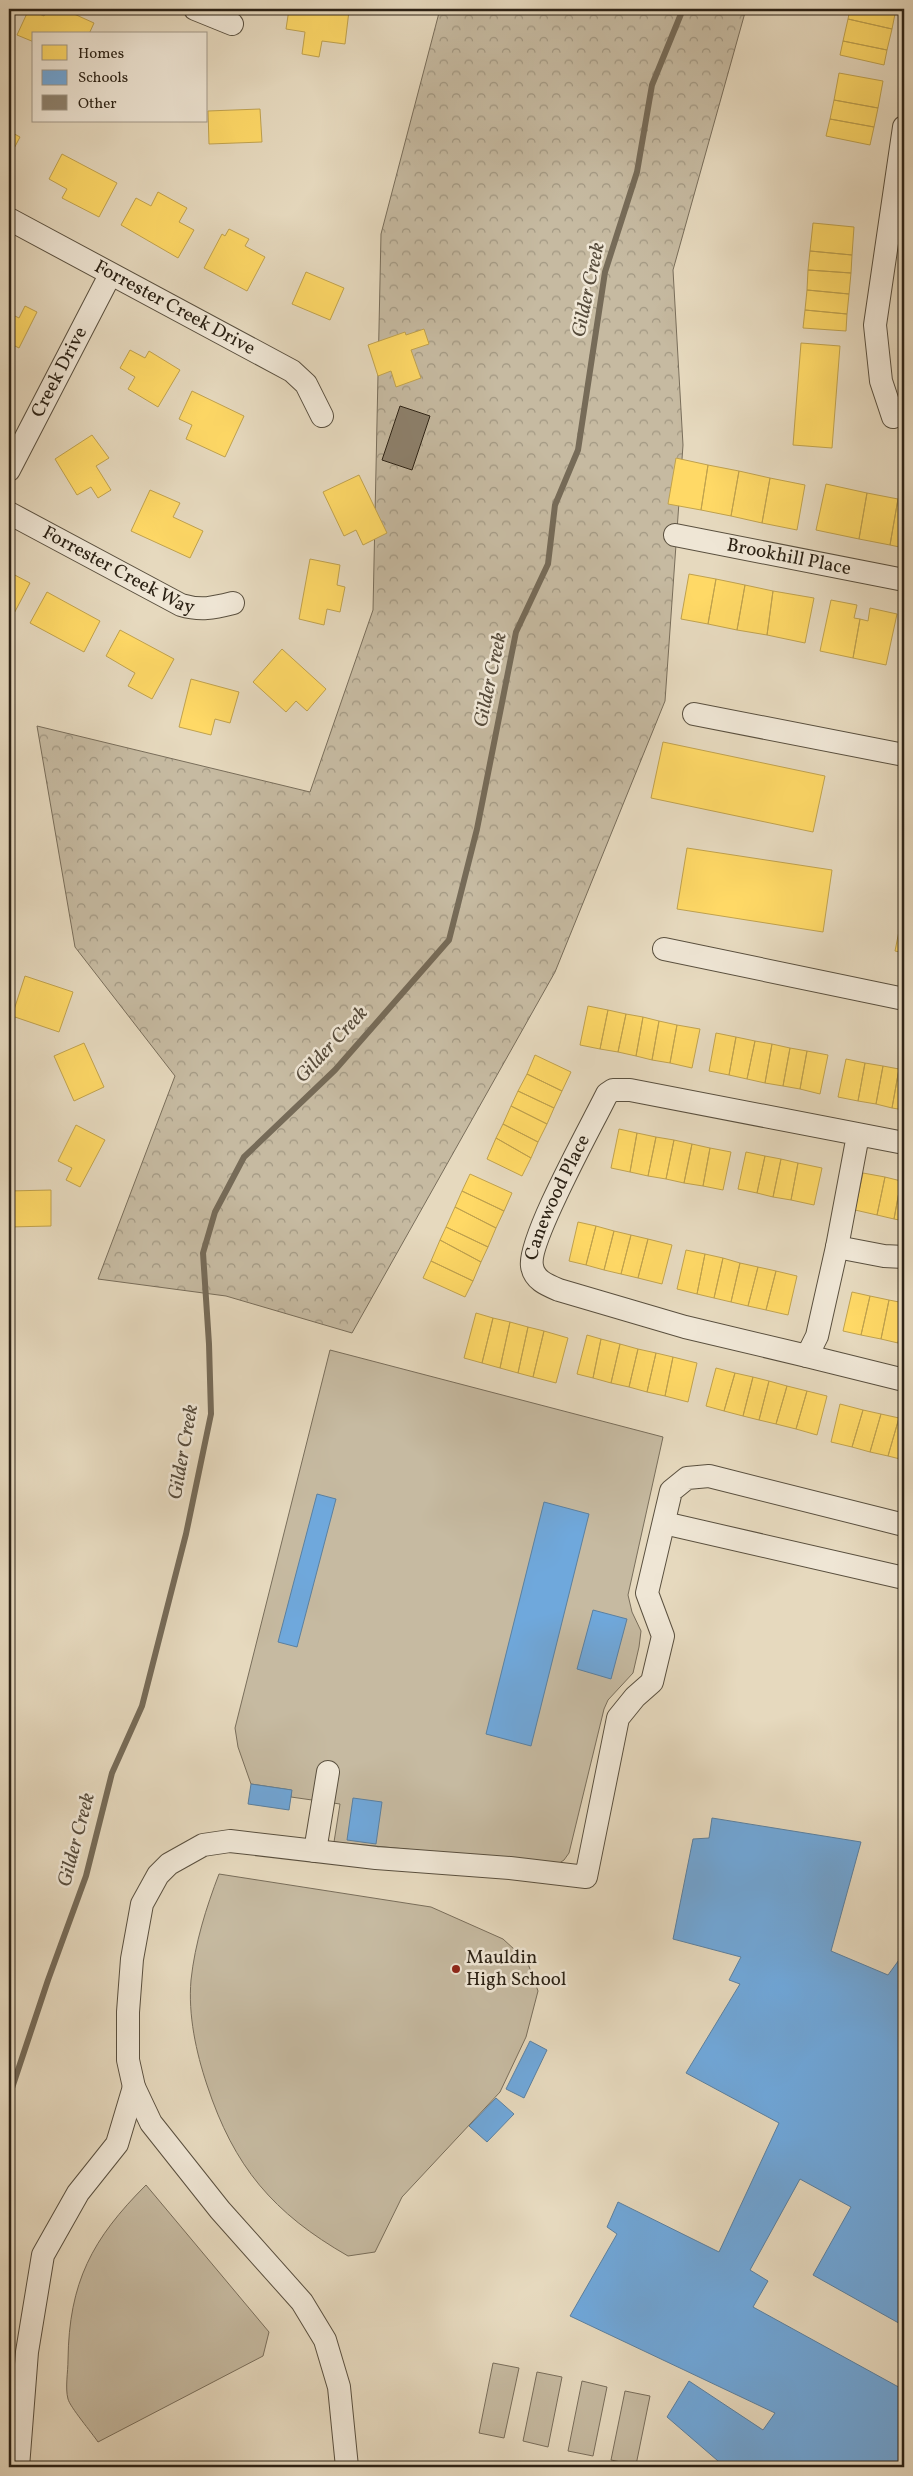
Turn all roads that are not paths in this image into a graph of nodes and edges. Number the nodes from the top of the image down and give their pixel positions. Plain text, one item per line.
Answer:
1 (195, 9) edge
2 (232, 24) dead end
3 (904, 127) edge
4 (9, 219) edge
5 (110, 275) junction
6 (322, 416) dead end
7 (892, 417) dead end
8 (9, 470) edge
9 (9, 513) edge
10 (675, 535) dead end
11 (904, 580) edge
12 (233, 602) dead end
13 (694, 714) dead end
14 (904, 755) edge
15 (664, 949) dead end
16 (904, 999) edge
17 (858, 1135) junction
18 (904, 1144) edge
19 (837, 1248) junction
20 (904, 1257) edge
21 (807, 1356) junction
22 (904, 1380) edge
23 (664, 1523) junction
24 (904, 1525) edge
25 (904, 1578) edge
26 (328, 1772) dead end
27 (315, 1851) junction
28 (134, 2087) junction
29 (18, 2467) edge
30 (347, 2467) edge

1 - 2 street
3 - 7 street
4 - 5 street, Forrester Creek Drive
5 - 6 street, Forrester Creek Drive
5 - 8 street, Creek Drive
9 - 12 street, Forrester Creek Way
10 - 11 street, Brookhill Place
13 - 14 street
15 - 16 street
17 - 18 street, Canewood Place
17 - 19 street
17 - 21 street, Canewood Place
19 - 20 street
19 - 21 street
21 - 22 street, Canewood Place
23 - 24 street
23 - 25 street
23 - 27 street
26 - 27 street
27 - 28 street
28 - 29 street
28 - 30 street

